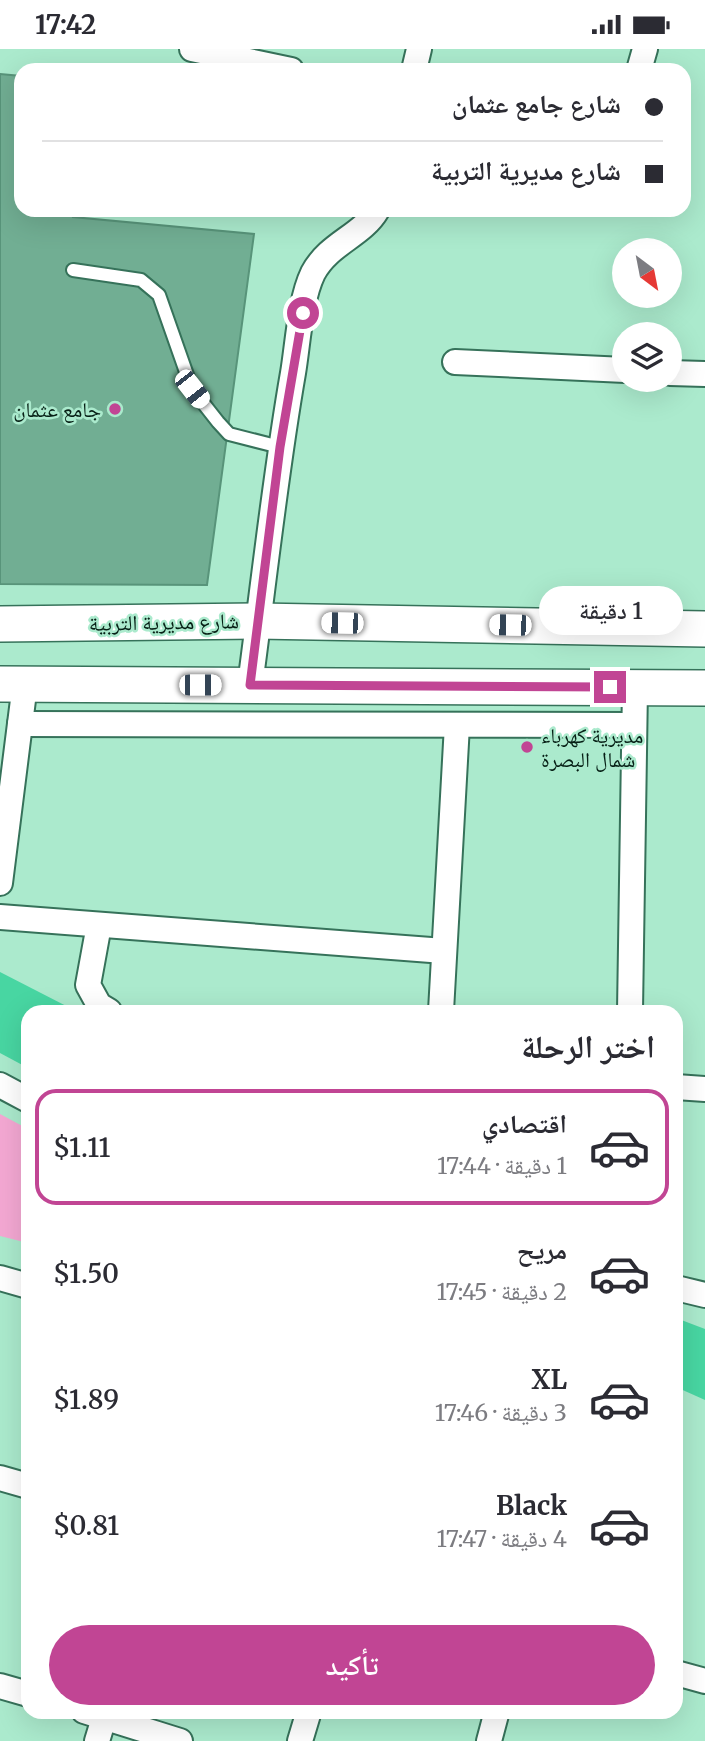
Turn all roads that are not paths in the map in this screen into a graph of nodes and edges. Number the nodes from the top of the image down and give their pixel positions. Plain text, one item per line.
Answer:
1 (192, 49) edge
2 (258, 63) edge
3 (371, 217) edge
4 (73, 270) dead end
5 (455, 362) dead end
6 (612, 369) edge
7 (682, 373) edge
8 (705, 374) edge
9 (280, 447) junction
10 (258, 621) junction
11 (0, 624) edge
12 (705, 629) edge
13 (12, 684) edge
14 (250, 685) junction
15 (635, 687) junction
16 (705, 688) edge
17 (20, 724) junction
18 (457, 725) junction
19 (634, 725) junction
20 (0, 883) edge
21 (0, 917) edge
22 (99, 925) junction
23 (444, 951) junction
24 (99, 1005) edge
25 (441, 1005) edge
26 (631, 1005) edge
27 (0, 1085) edge
28 (683, 1087) edge
29 (705, 1089) edge
30 (21, 1096) edge
31 (0, 1278) edge
32 (21, 1284) edge
33 (683, 1290) edge
34 (705, 1295) edge
35 (0, 1478) edge
36 (21, 1484) edge
37 (683, 1675) edge
38 (705, 1681) edge
39 (0, 1686) edge
40 (21, 1692) edge
41 (307, 1719) edge
42 (495, 1719) edge
43 (95, 1723) edge
44 (180, 1741) edge
45 (300, 1741) edge
46 (489, 1741) edge

1 - 2 street
3 - 9 street
4 - 9 lane
5 - 6 street
7 - 8 street
9 - 10 street
10 - 11 main road, شارع مديرية التربية
10 - 12 main road, شارع مديرية التربية
10 - 14 street
13 - 14 main road
13 - 17 street
14 - 15 main road
15 - 16 main road
15 - 19 street
17 - 18 street
17 - 20 street
18 - 19 street
18 - 23 street
19 - 26 street
21 - 22 street
22 - 23 street
22 - 24 street
23 - 25 street
27 - 30 street
28 - 29 street
31 - 32 street
33 - 34 street
35 - 36 street
37 - 38 street
39 - 40 street
41 - 45 street
42 - 46 street
43 - 44 street

